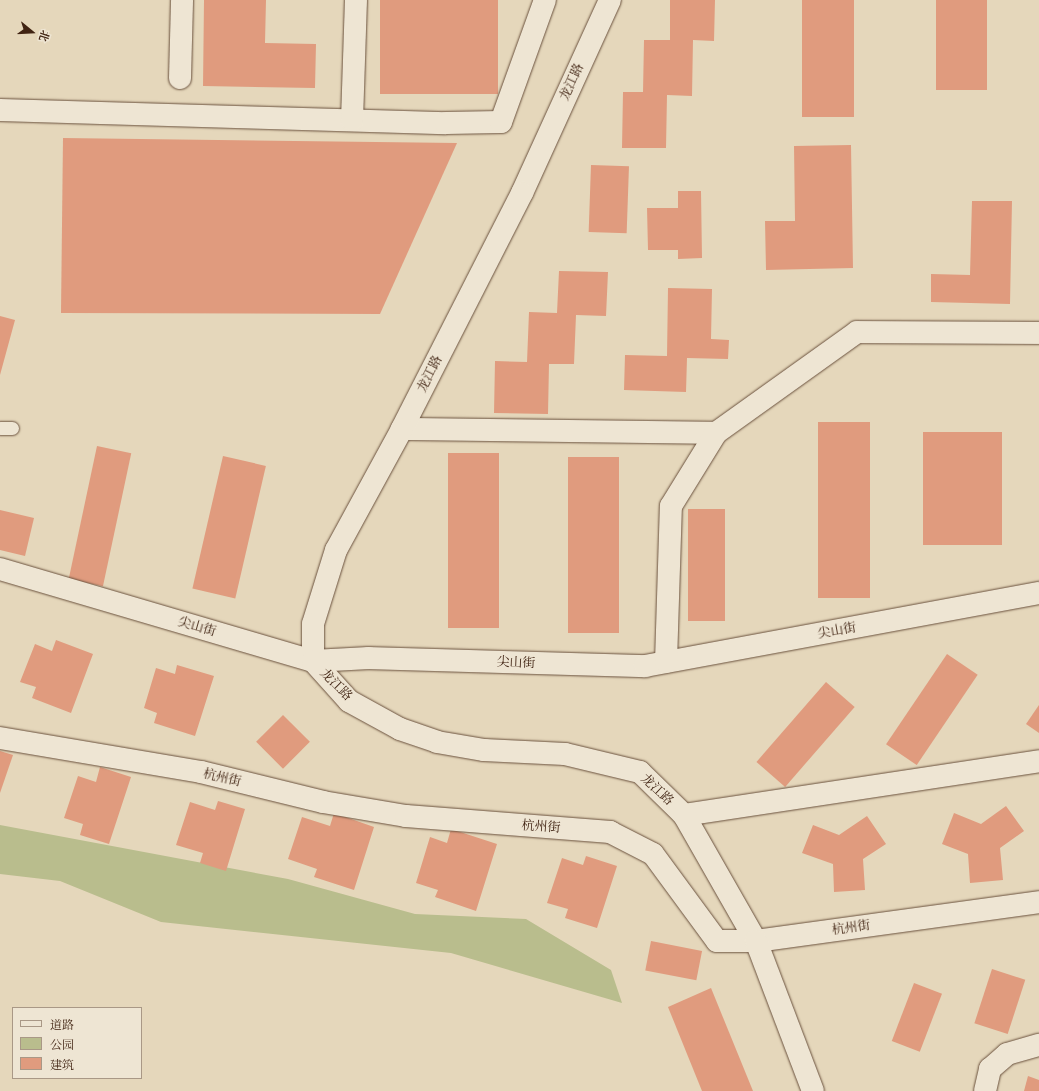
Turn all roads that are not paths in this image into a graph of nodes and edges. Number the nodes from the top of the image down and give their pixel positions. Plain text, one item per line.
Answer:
1 (182, 0) edge
2 (356, 0) edge
3 (545, 0) edge
4 (610, 0) edge
5 (180, 78) dead end
6 (0, 110) edge
7 (352, 120) junction
8 (1039, 333) edge
9 (402, 429) junction
10 (716, 433) junction
11 (0, 569) edge
12 (1039, 593) edge
13 (313, 661) junction
14 (666, 662) junction
15 (0, 738) edge
16 (1039, 760) edge
17 (684, 815) junction
18 (1039, 902) edge
19 (756, 941) junction
20 (1039, 1045) edge
21 (813, 1091) edge
22 (985, 1091) edge

1 - 5 street
2 - 7 street
3 - 7 street
4 - 9 street, 龙江路
6 - 7 street
8 - 10 street
9 - 10 street
9 - 13 street, 龙江路
10 - 14 street
11 - 13 street, 尖山街
12 - 14 street, 尖山街
13 - 14 street, 尖山街
13 - 17 street, 龙江路
15 - 19 street, 杭州街
16 - 17 street
17 - 19 street, 龙江路
18 - 19 street, 杭州街
19 - 21 street, 龙江路
20 - 22 street

